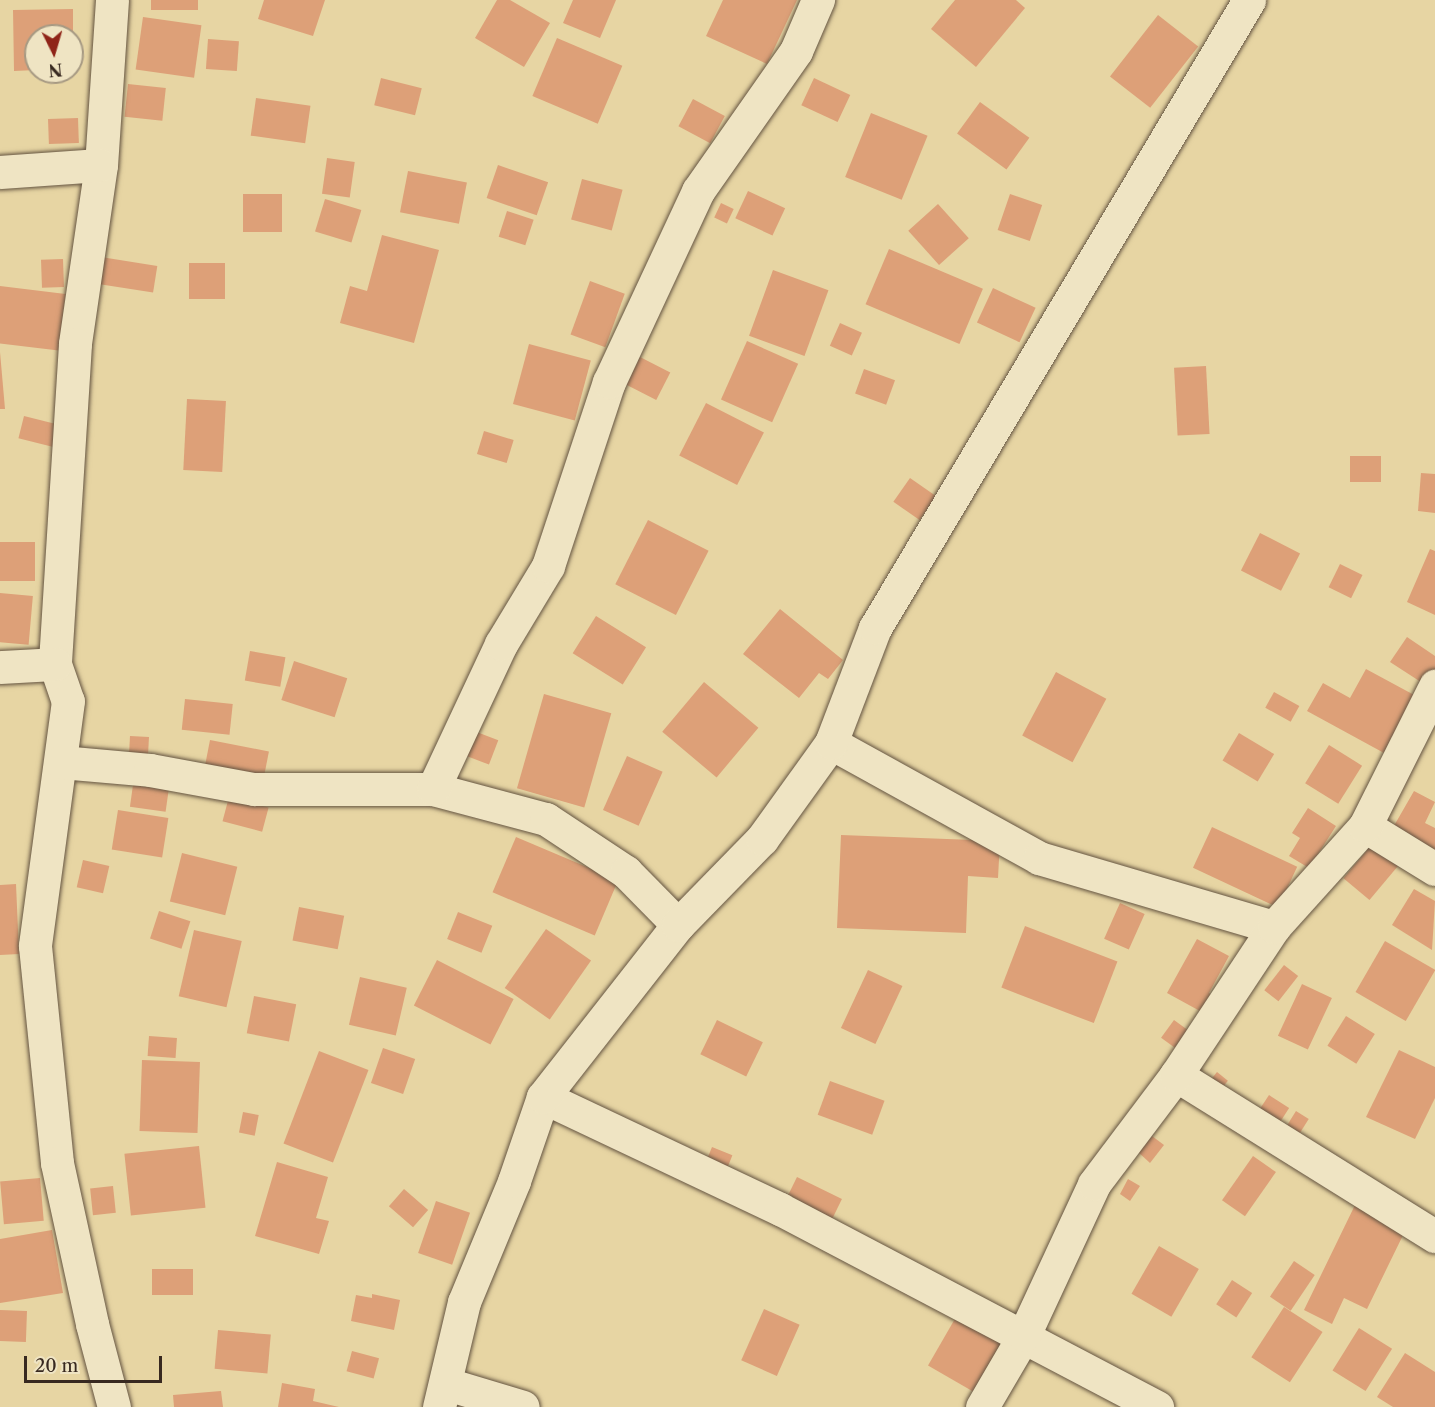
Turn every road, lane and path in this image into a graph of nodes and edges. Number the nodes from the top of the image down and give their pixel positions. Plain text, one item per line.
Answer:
1 (112, 0) edge
2 (818, 0) edge
3 (1250, 0) edge
4 (101, 165) junction
5 (0, 172) edge
6 (55, 664) junction
7 (0, 667) edge
8 (1435, 686) edge
9 (831, 743) junction
10 (61, 762) junction
11 (433, 789) junction
12 (1365, 825) junction
13 (1435, 869) edge
14 (678, 925) junction
15 (1274, 927) junction
16 (1176, 1075) junction
17 (543, 1097) junction
18 (1435, 1236) edge
19 (1024, 1335) junction
20 (443, 1395) edge
21 (114, 1407) edge
22 (523, 1407) edge
23 (982, 1407) edge
24 (1157, 1407) edge

1 - 4 street
2 - 11 street
3 - 9 street
4 - 5 street
4 - 6 street
6 - 7 street
6 - 10 street
8 - 12 street
9 - 14 street
9 - 15 street
10 - 11 street
10 - 21 street
11 - 14 street
12 - 13 street
12 - 15 street
14 - 17 street
15 - 16 street
16 - 18 street
16 - 19 street
17 - 19 street
17 - 20 street
19 - 23 street
19 - 24 street
20 - 22 street

